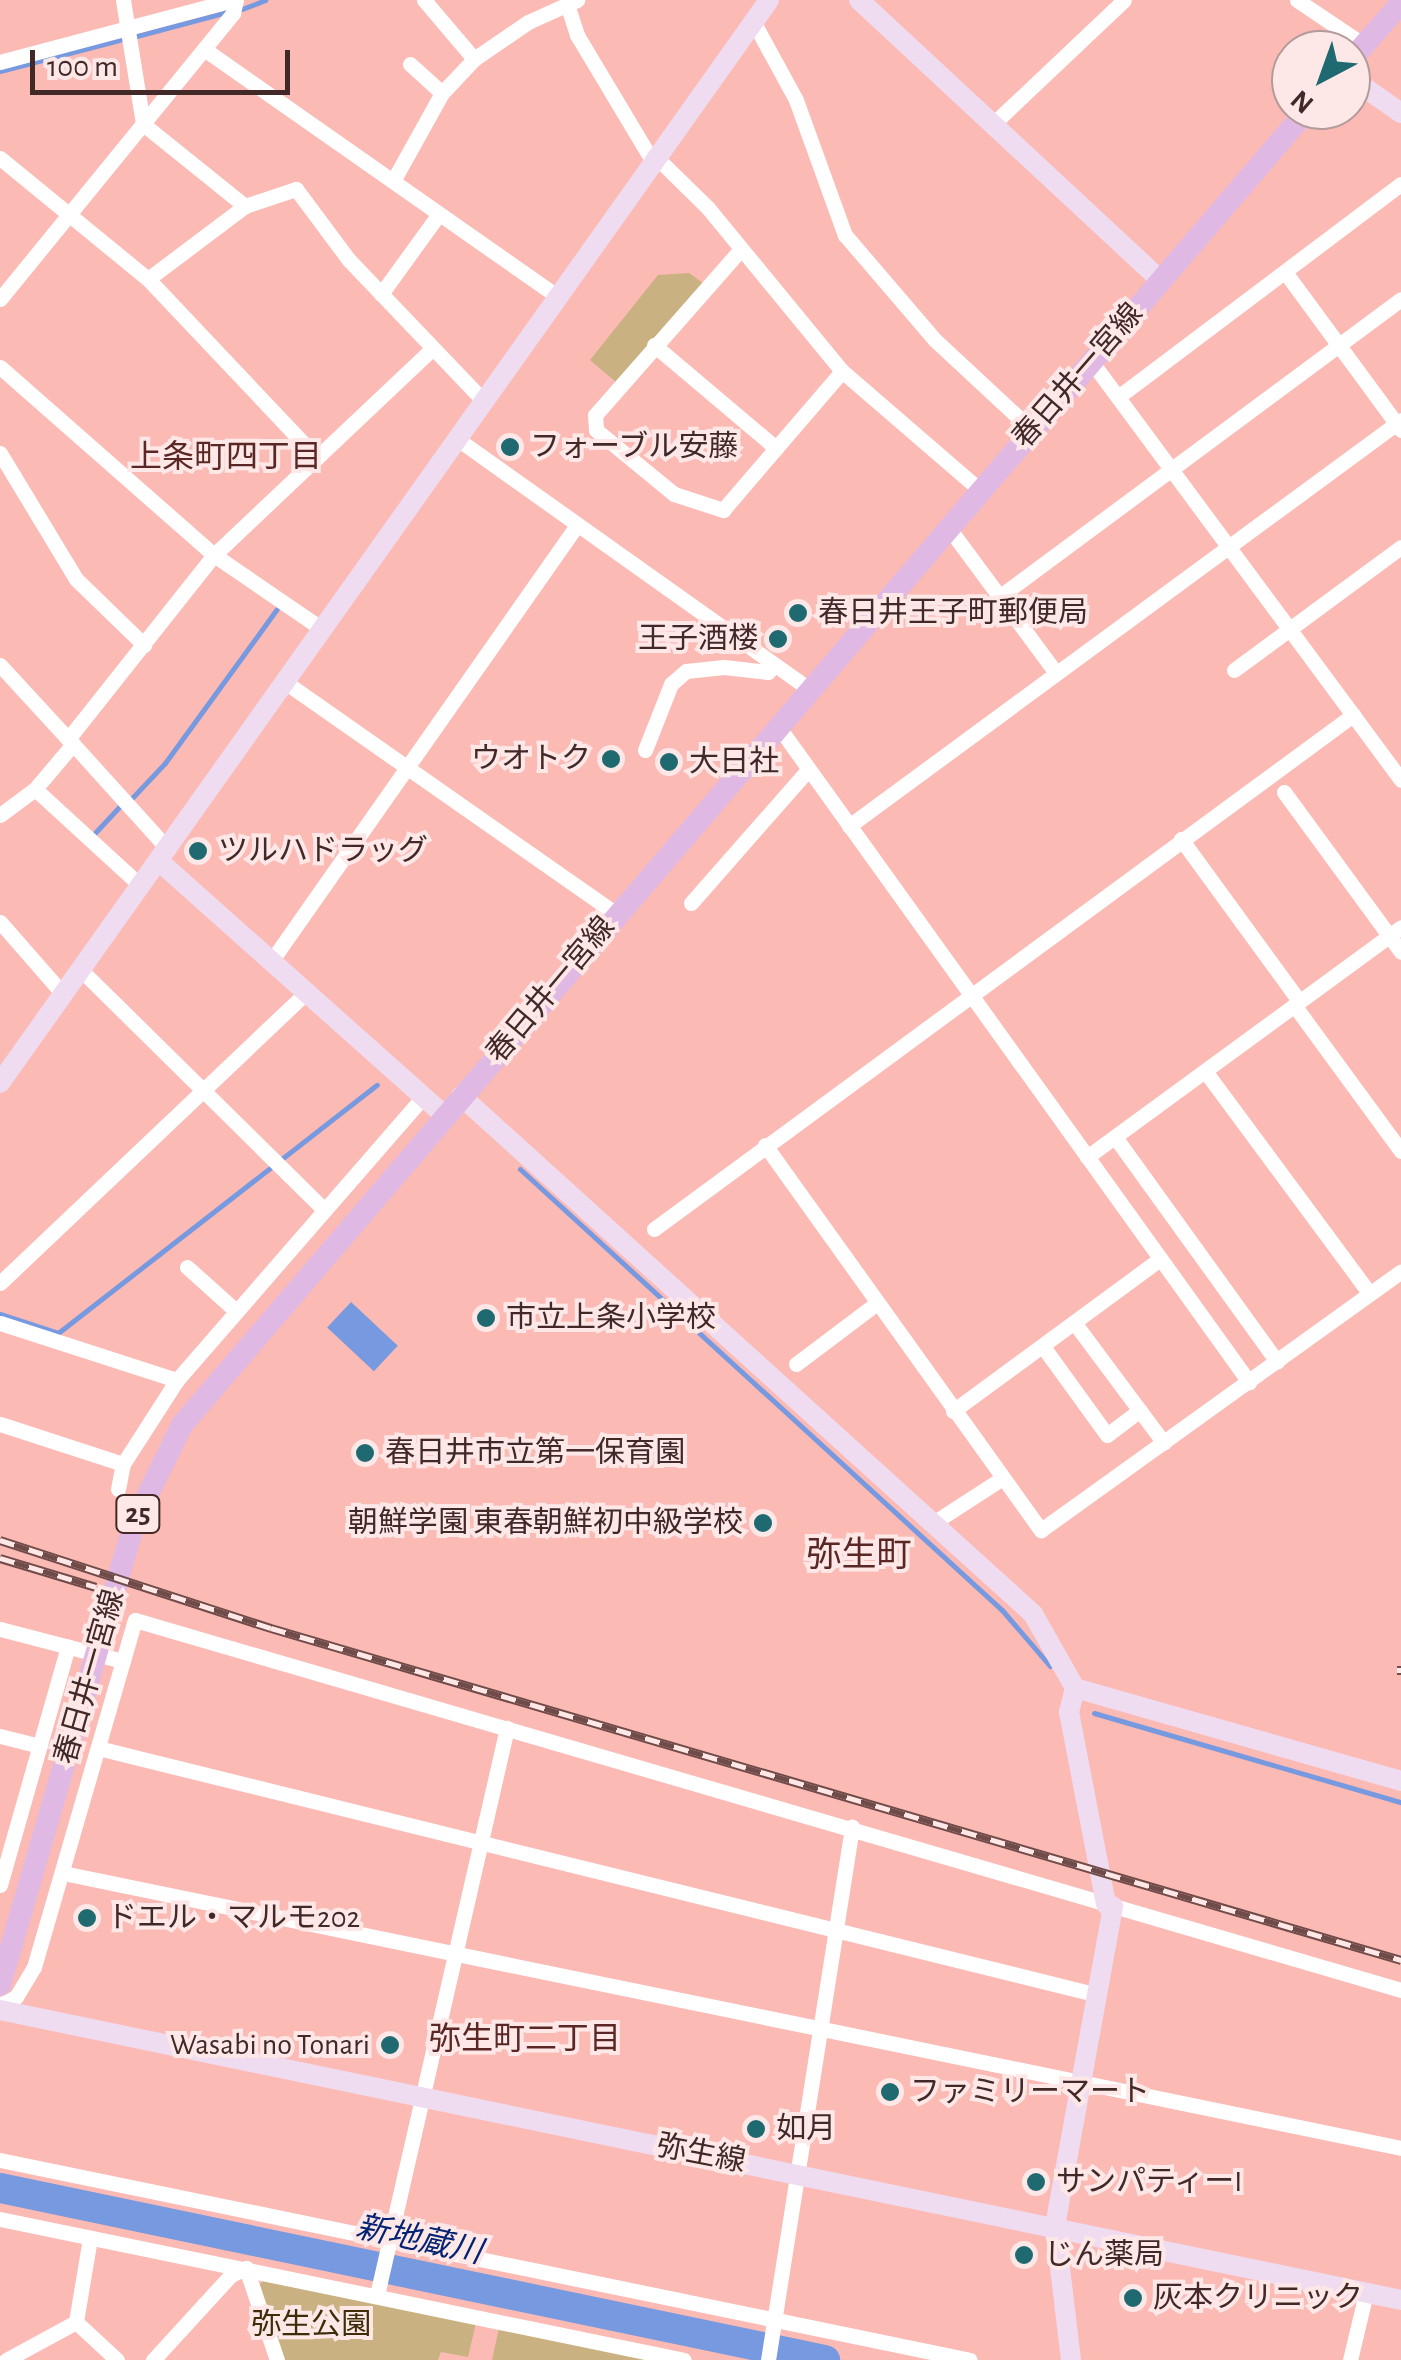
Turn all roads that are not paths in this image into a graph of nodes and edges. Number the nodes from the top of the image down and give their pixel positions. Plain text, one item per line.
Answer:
1 (123, 0) edge
2 (235, 0) edge
3 (424, 0) edge
4 (768, 0) edge
5 (860, 0) edge
6 (1124, 0) edge
7 (1297, 0) edge
8 (572, 2) edge
9 (1401, 3) edge
10 (754, 21) junction
11 (124, 30) junction
12 (1332, 30) edge
13 (1371, 38) edge
14 (204, 49) junction
15 (474, 59) junction
16 (0, 62) edge
17 (410, 64) dead end
18 (1371, 92) edge
19 (442, 93) junction
20 (1401, 112) edge
21 (143, 124) junction
22 (993, 124) junction
23 (1290, 130) edge
24 (0, 158) edge
25 (654, 159) junction
26 (393, 181) junction
27 (1401, 184) edge
28 (245, 206) junction
29 (70, 214) junction
30 (439, 214) junction
31 (740, 248) junction
32 (1284, 272) junction
33 (148, 279) junction
34 (1160, 280) junction
35 (381, 294) junction
36 (557, 296) junction
37 (1401, 299) edge
38 (0, 300) edge
39 (1339, 345) junction
40 (654, 346) junction
41 (432, 350) junction
42 (1091, 361) junction
43 (0, 367) edge
44 (842, 371) junction
45 (1118, 398) junction
46 (483, 400) junction
47 (1399, 424) edge
48 (1032, 430) junction
49 (456, 438) junction
50 (776, 448) junction
51 (0, 453) edge
52 (317, 458) junction
53 (1171, 469) junction
54 (980, 490) junction
55 (577, 525) junction
56 (948, 527) junction
57 (1228, 547) junction
58 (1401, 547) edge
59 (214, 555) junction
60 (999, 597) junction
61 (322, 629) junction
62 (1290, 629) junction
63 (144, 644) junction
64 (0, 665) edge
65 (774, 665) junction
66 (1234, 670) dead end
67 (1056, 674) junction
68 (285, 682) junction
69 (810, 690) junction
70 (1352, 714) junction
71 (778, 726) junction
72 (71, 742) junction
73 (645, 750) dead end
74 (406, 768) junction
75 (808, 770) junction
76 (1401, 780) edge
77 (35, 789) junction
78 (1284, 792) dead end
79 (0, 813) edge
80 (849, 826) junction
81 (1181, 839) junction
82 (164, 856) junction
83 (141, 886) junction
84 (691, 903) dead end
85 (616, 914) junction
86 (0, 922) edge
87 (1395, 931) edge
88 (1401, 952) edge
89 (272, 960) junction
90 (80, 970) junction
91 (307, 992) junction
92 (63, 994) junction
93 (969, 994) junction
94 (1296, 1003) junction
95 (1204, 1071) junction
96 (0, 1083) edge
97 (205, 1092) junction
98 (424, 1096) junction
99 (461, 1096) junction
100 (444, 1115) junction
101 (1115, 1137) junction
102 (766, 1146) junction
103 (1401, 1151) edge
104 (1087, 1157) junction
105 (324, 1210) junction
106 (654, 1229) dead end
107 (1160, 1259) junction
108 (187, 1267) dead end
109 (1401, 1271) edge
110 (0, 1283) edge
111 (1370, 1294) junction
112 (877, 1303) junction
113 (236, 1311) junction
114 (0, 1323) edge
115 (1076, 1325) junction
116 (1044, 1348) junction
117 (1277, 1362) junction
118 (796, 1364) dead end
119 (177, 1380) junction
120 (1249, 1382) junction
121 (1140, 1410) junction
122 (954, 1411) junction
123 (0, 1424) edge
124 (1164, 1442) junction
125 (123, 1464) junction
126 (1002, 1479) junction
127 (118, 1489) dead end
128 (933, 1522) junction
129 (0, 1629) edge
130 (68, 1646) junction
131 (123, 1660) junction
132 (1075, 1688) junction
133 (507, 1728) junction
134 (0, 1736) edge
135 (40, 1746) junction
136 (98, 1748) junction
137 (1401, 1782) edge
138 (852, 1827) junction
139 (480, 1844) junction
140 (63, 1873) junction
141 (1, 1878) edge
142 (1109, 1905) junction
143 (834, 1931) junction
144 (457, 1953) junction
145 (0, 1985) edge
146 (1401, 1990) edge
147 (1094, 1994) junction
148 (0, 2007) edge
149 (818, 2028) junction
150 (1078, 2082) junction
151 (422, 2097) junction
152 (1401, 2148) edge
153 (0, 2160) edge
154 (795, 2173) junction
155 (0, 2219) edge
156 (1055, 2226) junction
157 (90, 2238) junction
158 (388, 2244) junction
159 (246, 2268) junction
160 (378, 2290) junction
161 (1366, 2292) junction
162 (1401, 2300) edge
163 (76, 2322) junction
164 (773, 2322) junction
165 (6, 2360) edge
166 (117, 2360) edge
167 (153, 2360) edge
168 (277, 2360) edge
169 (684, 2360) edge
170 (768, 2360) edge
171 (970, 2360) edge
172 (1071, 2360) edge
173 (1350, 2360) edge

1 - 11 street
2 - 11 street
2 - 14 street
3 - 15 street
4 - 10 street
5 - 22 street
6 - 22 street
7 - 12 street
8 - 15 street
8 - 25 street
9 - 13 main road
10 - 25 street
10 - 48 street
11 - 16 street
11 - 21 street
14 - 21 street
14 - 26 street
15 - 19 street
17 - 19 street
18 - 20 street
19 - 26 street
21 - 28 street
21 - 29 street
22 - 34 street
23 - 34 main road, 春日井一宮線 / 25
24 - 29 street
25 - 31 street
25 - 36 street
26 - 30 street
27 - 32 street
28 - 33 street
28 - 35 street
29 - 33 street
29 - 38 street
30 - 35 street
30 - 36 street
31 - 40 street
31 - 44 street
32 - 39 street
32 - 45 street
33 - 52 street
34 - 42 main road, 春日井一宮線 / 25
35 - 41 street
36 - 46 street
37 - 39 street
39 - 47 street
39 - 53 street
40 - 50 street
40 - 50 street
41 - 46 street
41 - 52 street
42 - 45 street
42 - 48 main road, 春日井一宮線 / 25
43 - 59 street
44 - 50 street
44 - 54 street
45 - 53 street
46 - 49 street
47 - 57 street
48 - 54 main road, 春日井一宮線 / 25
49 - 55 street
49 - 61 street
51 - 63 street
52 - 59 street
53 - 57 street
53 - 60 street
54 - 56 main road, 春日井一宮線 / 25
55 - 65 street
55 - 74 street
56 - 60 street
56 - 69 main road, 春日井一宮線 / 25
57 - 62 street
57 - 67 street
58 - 62 street
59 - 61 street
59 - 63 street
60 - 67 street
61 - 68 street
62 - 66 street
62 - 70 street
63 - 72 street
64 - 72 street
65 - 69 street
65 - 73 street
67 - 80 street
68 - 74 street
68 - 82 street
69 - 71 main road, 春日井一宮線 / 25
70 - 76 street
70 - 81 street
71 - 75 street
71 - 85 main road, 春日井一宮線 / 25
72 - 77 street
72 - 82 street
74 - 85 street
74 - 89 street
75 - 80 street
75 - 84 street
77 - 79 street
77 - 83 street
78 - 87 street
80 - 93 street
81 - 93 street
81 - 94 street
82 - 83 street
82 - 89 street
83 - 90 street
85 - 99 main road, 春日井一宮線 / 25
86 - 92 street
87 - 88 street
87 - 94 street
89 - 91 street
90 - 92 street
90 - 97 street
91 - 97 street
91 - 98 street
92 - 96 street
93 - 102 street
93 - 104 street
94 - 95 street
94 - 103 street
95 - 101 street
95 - 111 street
97 - 105 street
97 - 110 street
98 - 100 street
98 - 105 street
99 - 100 main road, 春日井一宮線 / 25
99 - 128 street
100 - 145 main road, 春日井一宮線 / 25
101 - 104 street
101 - 117 street
102 - 106 street
102 - 112 street
104 - 107 street
105 - 113 street
107 - 115 street
107 - 120 street
108 - 113 street
109 - 111 street
111 - 117 street
112 - 118 street
112 - 122 street
113 - 119 street
114 - 119 street
115 - 116 street
115 - 121 street
116 - 121 street
116 - 122 street
117 - 120 street
119 - 125 street
120 - 124 street
121 - 124 street
122 - 126 street
123 - 125 street
124 - 126 street
125 - 127 street
126 - 128 street
128 - 132 street
129 - 130 street
130 - 131 street
130 - 135 street
131 - 133 street
131 - 136 street
132 - 137 street
132 - 142 street
133 - 138 street
133 - 139 street
134 - 135 street
135 - 141 street
136 - 139 street
136 - 140 street
138 - 142 street
138 - 143 street
139 - 143 street
139 - 144 street
140 - 144 street
140 - 148 street
142 - 146 street
142 - 147 street
143 - 147 street
143 - 149 street
144 - 149 street
144 - 151 street
147 - 150 street
148 - 151 street, 弥生線
149 - 150 street
149 - 154 street
150 - 152 street
150 - 156 street
151 - 154 street, 弥生線
151 - 158 street
153 - 158 street
154 - 156 street, 弥生線
154 - 164 street
155 - 157 street
156 - 161 street, 弥生線
156 - 172 street
157 - 159 street
157 - 163 street
158 - 160 street
158 - 164 street
159 - 160 street
159 - 167 street
159 - 168 street
160 - 169 street
161 - 162 street, 弥生線
161 - 173 street
163 - 165 street
163 - 166 street
164 - 170 street
164 - 171 street

